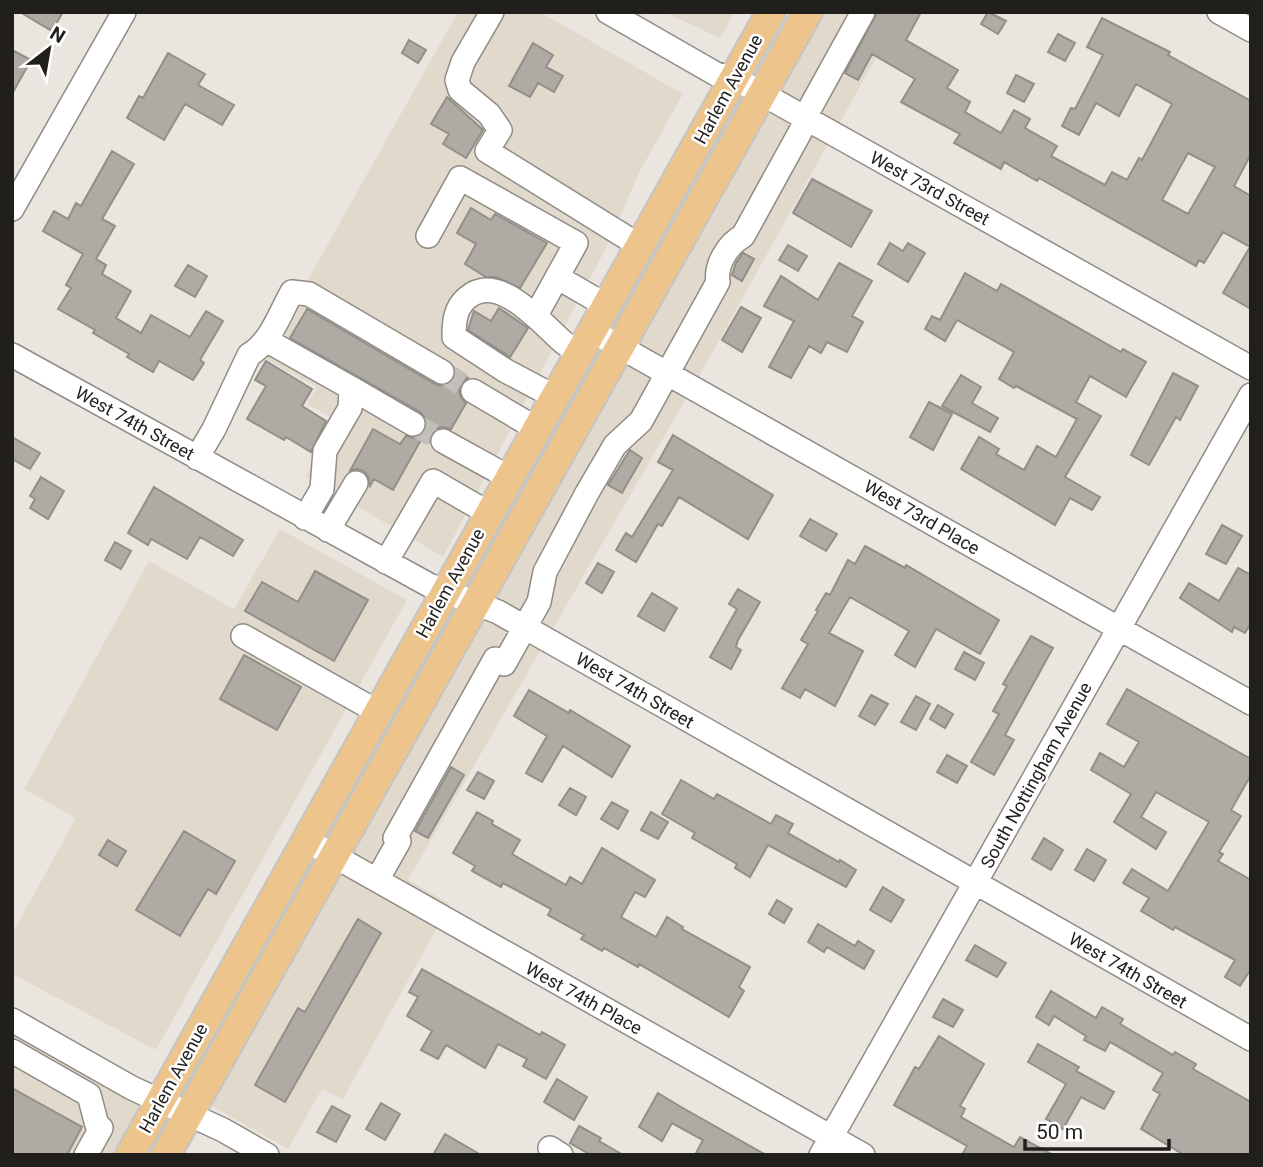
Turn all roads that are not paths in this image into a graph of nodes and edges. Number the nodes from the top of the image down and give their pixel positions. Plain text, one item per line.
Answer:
1 (124, 12) edge
2 (492, 12) edge
3 (608, 12) edge
4 (771, 12) edge
5 (807, 12) edge
6 (863, 12) edge
7 (1219, 12) edge
8 (1251, 30) edge
9 (734, 78) junction
10 (762, 94) junction
11 (805, 117) junction
12 (12, 209) edge
13 (428, 236) dead end
14 (640, 246) junction
15 (557, 277) junction
16 (607, 306) junction
17 (540, 308) dead end
18 (265, 341) junction
19 (586, 342) junction
20 (620, 346) junction
21 (12, 355) edge
22 (1251, 368) edge
23 (442, 372) tunnel mouth
24 (667, 373) junction
25 (351, 388) junction
26 (473, 391) tunnel mouth
27 (1251, 395) edge
28 (555, 397) junction
29 (412, 424) tunnel mouth
30 (537, 429) junction
31 (443, 442) tunnel mouth
32 (197, 458) junction
33 (510, 478) junction
34 (356, 483) dead end
35 (490, 513) junction
36 (305, 518) junction
37 (328, 530) junction
38 (386, 562) junction
39 (445, 593) junction
40 (475, 604) junction
41 (525, 628) junction
42 (1119, 629) junction
43 (243, 636) dead end
44 (1251, 703) edge
45 (378, 712) junction
46 (306, 840) junction
47 (334, 856) junction
48 (377, 880) junction
49 (975, 883) junction
50 (12, 1020) edge
51 (1251, 1039) edge
52 (12, 1051) edge
53 (107, 1074) junction
54 (89, 1095) junction
55 (160, 1101) junction
56 (189, 1114) junction
57 (826, 1146) edge
58 (92, 1153) edge
59 (130, 1155) edge
60 (166, 1155) edge
61 (267, 1155) edge
62 (863, 1155) edge

1 - 12 street
2 - 14 street
3 - 9 street, West 73rd Street
4 - 9 main road, Harlem Avenue
5 - 10 main road, Harlem Avenue
6 - 11 street
7 - 8 street
9 - 10 street, West 73rd Street
9 - 14 main road, Harlem Avenue
10 - 11 street, West 73rd Street
10 - 20 main road, Harlem Avenue
11 - 22 street, West 73rd Street
11 - 24 street
13 - 15 street
14 - 16 main road, Harlem Avenue
15 - 16 street
15 - 17 street
16 - 19 main road, Harlem Avenue
18 - 23 street
18 - 25 street
18 - 32 street
19 - 20 street, West 73rd Place
19 - 28 main road, Harlem Avenue
19 - 28 street, West 73rd Place
20 - 24 street, West 73rd Place
20 - 40 main road, Harlem Avenue
21 - 32 street, West 74th Street
24 - 41 street
24 - 42 street, West 73rd Place
25 - 29 street
25 - 36 street
26 - 30 street
27 - 42 street, South Nottingham Avenue
28 - 30 main road, Harlem Avenue
30 - 33 main road, Harlem Avenue
31 - 33 street
32 - 36 street, West 74th Street
33 - 35 main road, Harlem Avenue
34 - 37 street
35 - 38 street
35 - 39 main road, Harlem Avenue
36 - 37 street, West 74th Street
37 - 38 street, West 74th Street
38 - 39 street, West 74th Street
39 - 40 street, West 74th Street
39 - 45 main road, Harlem Avenue
40 - 41 street, West 74th Street
40 - 47 main road, Harlem Avenue
41 - 48 street
41 - 49 street, West 74th Street
42 - 44 street, West 73rd Place
42 - 49 street, South Nottingham Avenue
43 - 45 street
45 - 46 main road, Harlem Avenue
46 - 47 street, West 74th Place
46 - 55 main road, Harlem Avenue
47 - 48 street, West 74th Place
47 - 56 main road, Harlem Avenue
48 - 57 street, West 74th Place
49 - 51 street, West 74th Street
49 - 57 street, South Nottingham Avenue
50 - 53 street
52 - 54 street
53 - 54 street
53 - 55 street
54 - 58 street
55 - 56 street
55 - 59 main road, Harlem Avenue
56 - 60 main road, Harlem Avenue
56 - 61 street
57 - 62 street, West 74th Place

